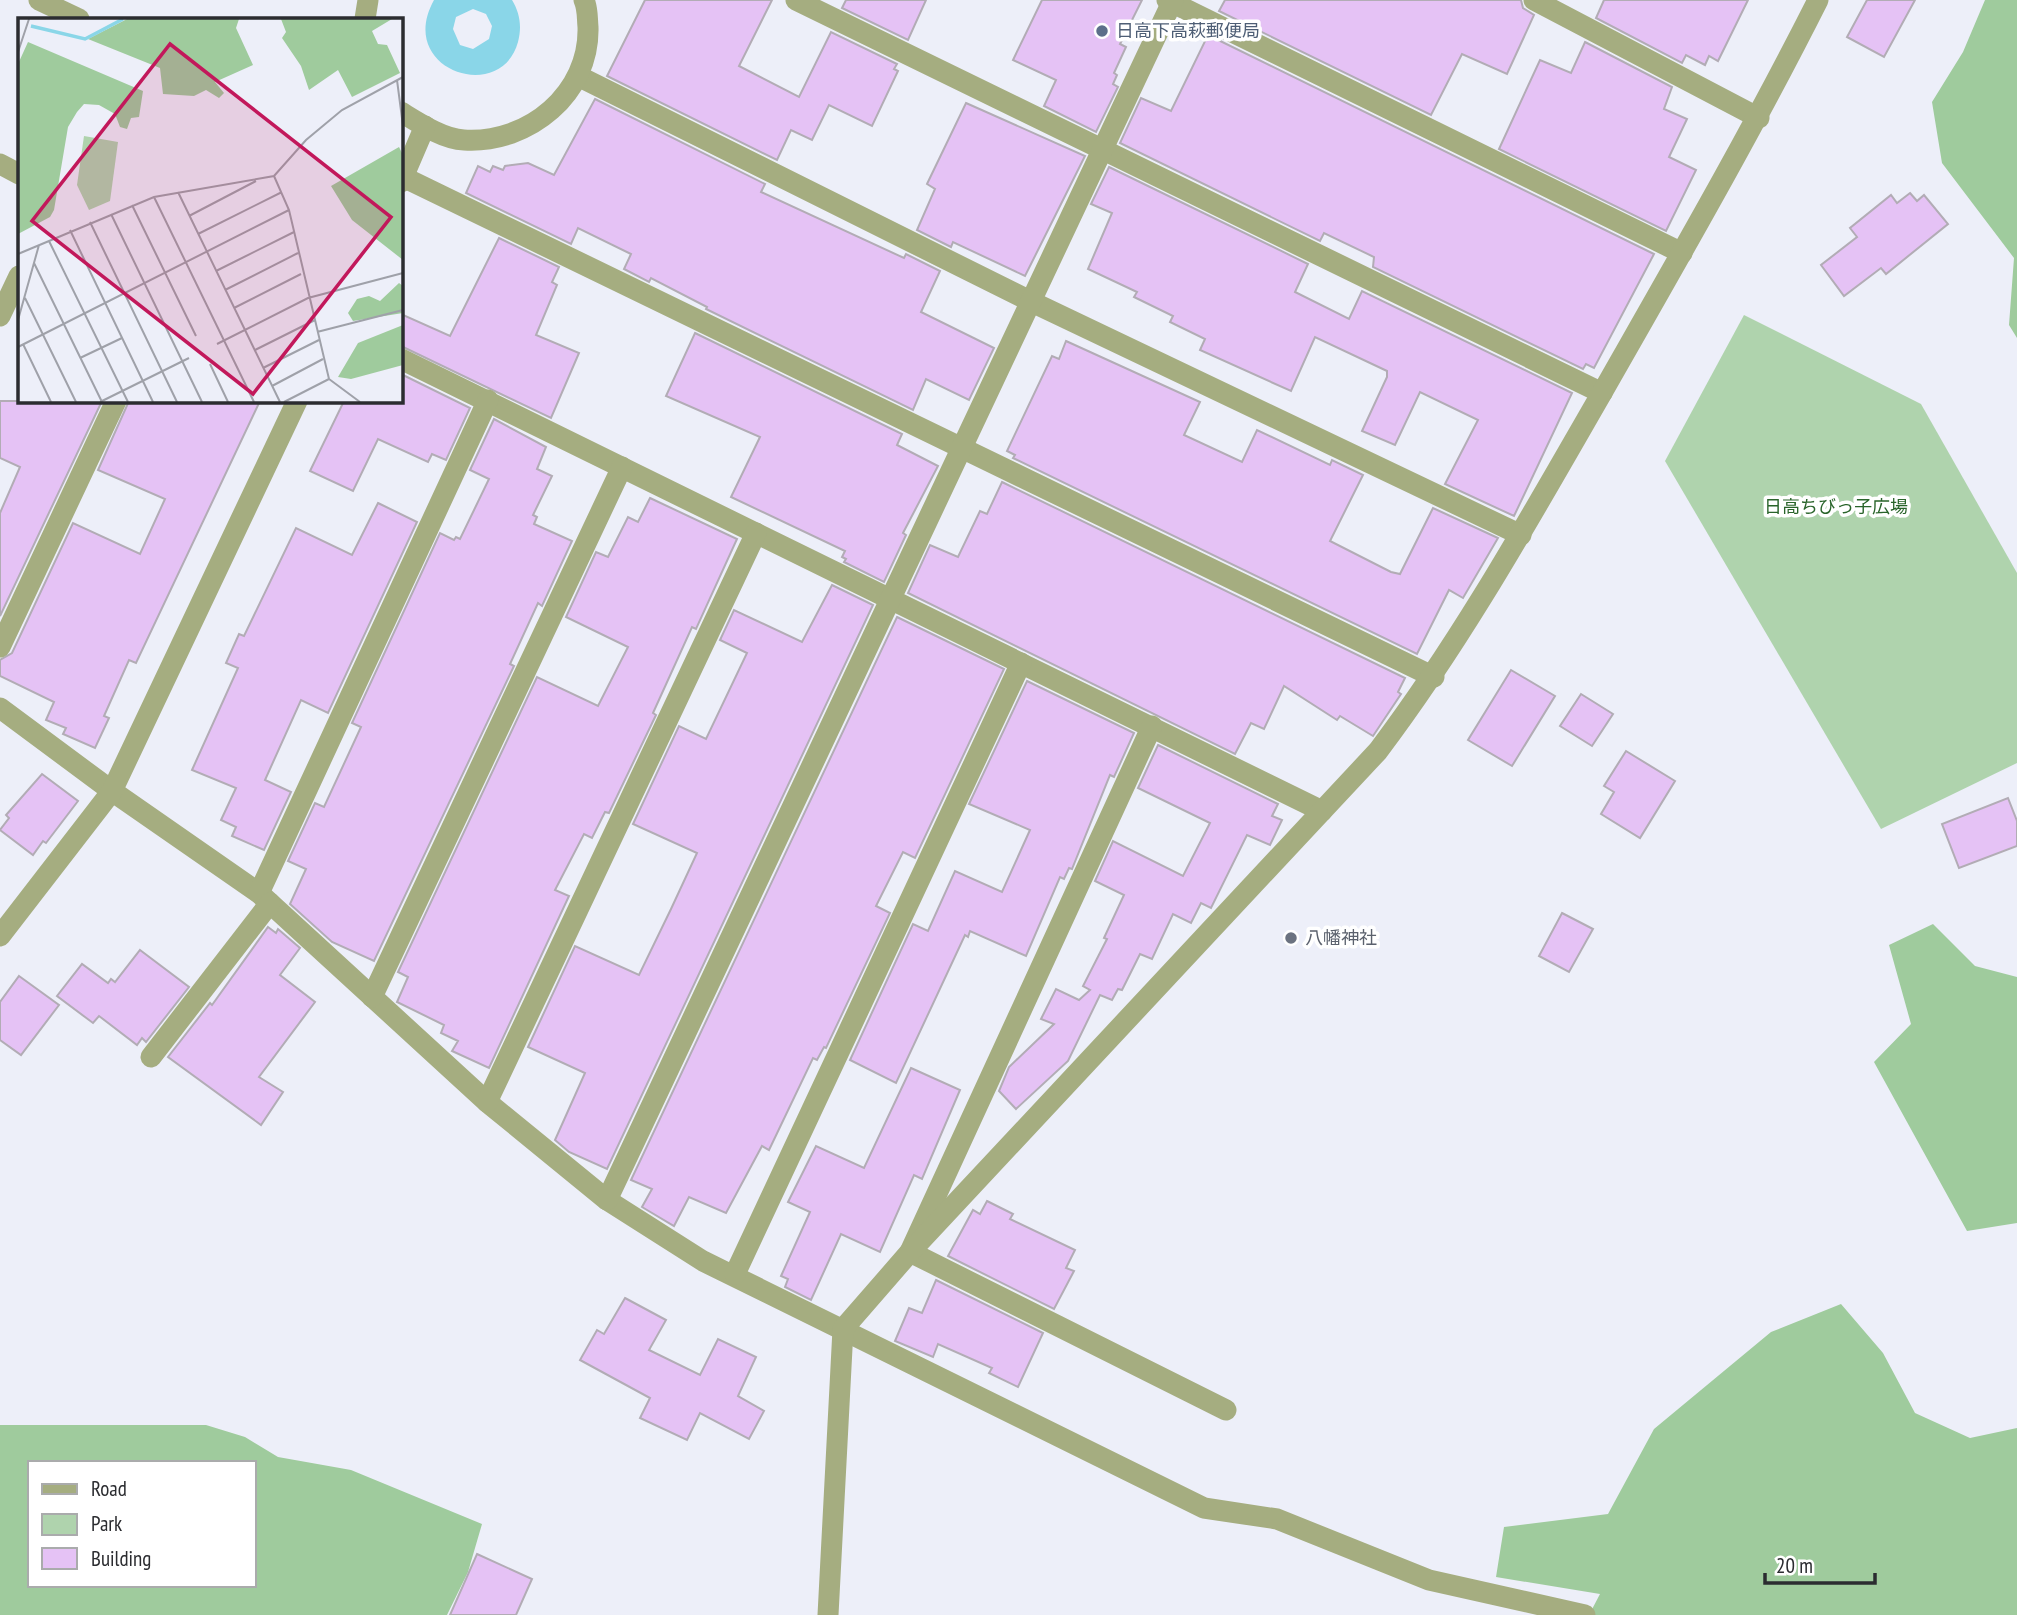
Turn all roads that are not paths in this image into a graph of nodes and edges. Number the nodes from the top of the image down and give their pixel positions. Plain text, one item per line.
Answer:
1 (39, 0) edge
2 (368, 0) edge
3 (584, 0) edge
4 (796, 0) edge
5 (1534, 0) edge
6 (1818, 0) edge
7 (1170, 1) edge
8 (77, 18) edge
9 (365, 18) edge
10 (578, 76) junction
11 (402, 113) edge
12 (1759, 118) junction
13 (425, 126) junction
14 (1102, 151) junction
15 (0, 164) edge
16 (18, 173) edge
17 (402, 179) edge
18 (1682, 253) junction
19 (18, 278) edge
20 (1032, 302) junction
21 (0, 316) edge
22 (402, 359) edge
23 (1602, 393) junction
24 (488, 400) junction
25 (116, 402) edge
26 (297, 402) edge
27 (962, 449) junction
28 (622, 467) junction
29 (756, 533) junction
30 (1521, 535) junction
31 (892, 600) junction
32 (0, 647) edge
33 (1021, 663) junction
34 (1434, 677) junction
35 (0, 708) edge
36 (1152, 726) junction
37 (112, 791) junction
38 (1322, 811) junction
39 (265, 898) junction
40 (0, 936) edge
41 (372, 997) junction
42 (151, 1057) dead end
43 (487, 1102) junction
44 (607, 1200) junction
45 (911, 1252) junction
46 (735, 1274) junction
47 (843, 1329) junction
48 (1227, 1410) dead end
49 (1578, 1614) edge
50 (828, 1615) edge

1 - 8 street
2 - 9 street
3 - 10 street
4 - 14 street
5 - 12 street
6 - 12 street
7 - 14 street
7 - 18 street
10 - 13 street
10 - 20 street
11 - 13 street
12 - 18 street
13 - 17 street
14 - 20 street
14 - 23 street
15 - 16 street
17 - 27 street
18 - 23 street
19 - 21 street
20 - 27 street
20 - 30 street
22 - 24 street
23 - 30 street
24 - 28 street
24 - 39 street
25 - 32 street
26 - 37 street
27 - 31 street
27 - 34 street
28 - 29 street
28 - 41 street
29 - 31 street
29 - 43 street
30 - 34 street
31 - 33 street
31 - 44 street
33 - 36 street
33 - 46 street
34 - 38 street
35 - 37 street
36 - 38 street
36 - 45 street
37 - 39 street
37 - 40 street
38 - 45 street
39 - 41 street
39 - 42 street
41 - 43 street
43 - 44 street
44 - 46 street
45 - 47 street
45 - 48 street
46 - 47 street
47 - 49 street
47 - 50 street

